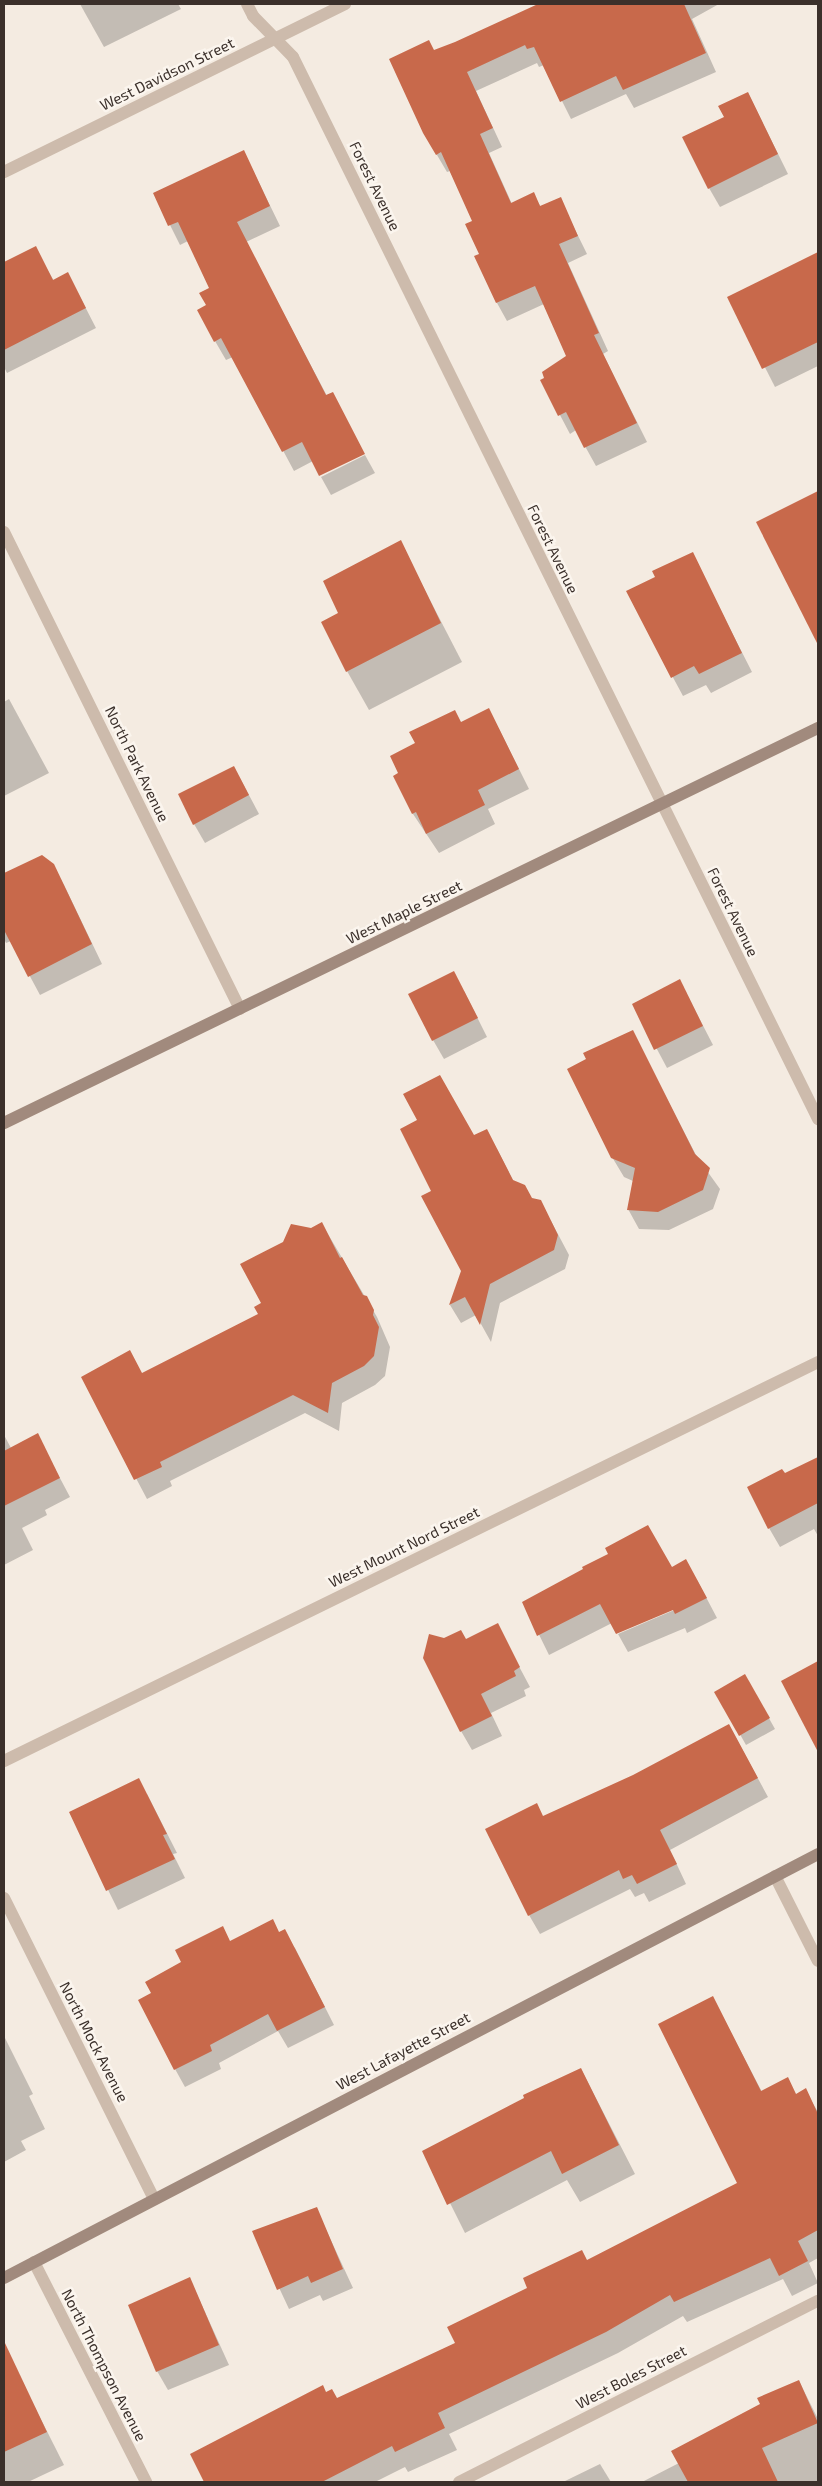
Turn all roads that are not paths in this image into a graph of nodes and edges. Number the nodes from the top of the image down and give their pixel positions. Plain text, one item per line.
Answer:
1 (247, 4) edge
2 (345, 4) edge
3 (275, 39) junction
4 (4, 172) edge
5 (4, 532) edge
6 (818, 728) edge
7 (662, 805) junction
8 (240, 1009) junction
9 (818, 1119) edge
10 (4, 1123) edge
11 (818, 1362) edge
12 (4, 1761) edge
13 (818, 1854) edge
14 (775, 1876) junction
15 (4, 1898) edge
16 (818, 1961) edge
17 (154, 2199) junction
18 (34, 2262) junction
19 (4, 2278) edge
20 (818, 2301) edge
21 (146, 2482) edge
22 (459, 2482) edge

1 - 3 street, Forest Avenue
2 - 3 street, West Davidson Street
3 - 4 street, West Davidson Street
3 - 7 street, Forest Avenue
5 - 8 street, North Park Avenue
6 - 7 street, West Maple Street
7 - 8 street, West Maple Street
7 - 9 street, Forest Avenue
8 - 10 street, West Maple Street
11 - 12 street, West Mount Nord Street
13 - 14 street, West Lafayette Street
14 - 16 street
14 - 17 street, West Lafayette Street
15 - 17 street, North Mock Avenue
17 - 18 street, West Lafayette Street
18 - 19 street, West Lafayette Street
18 - 21 street, North Thompson Avenue
20 - 22 street, West Boles Street

